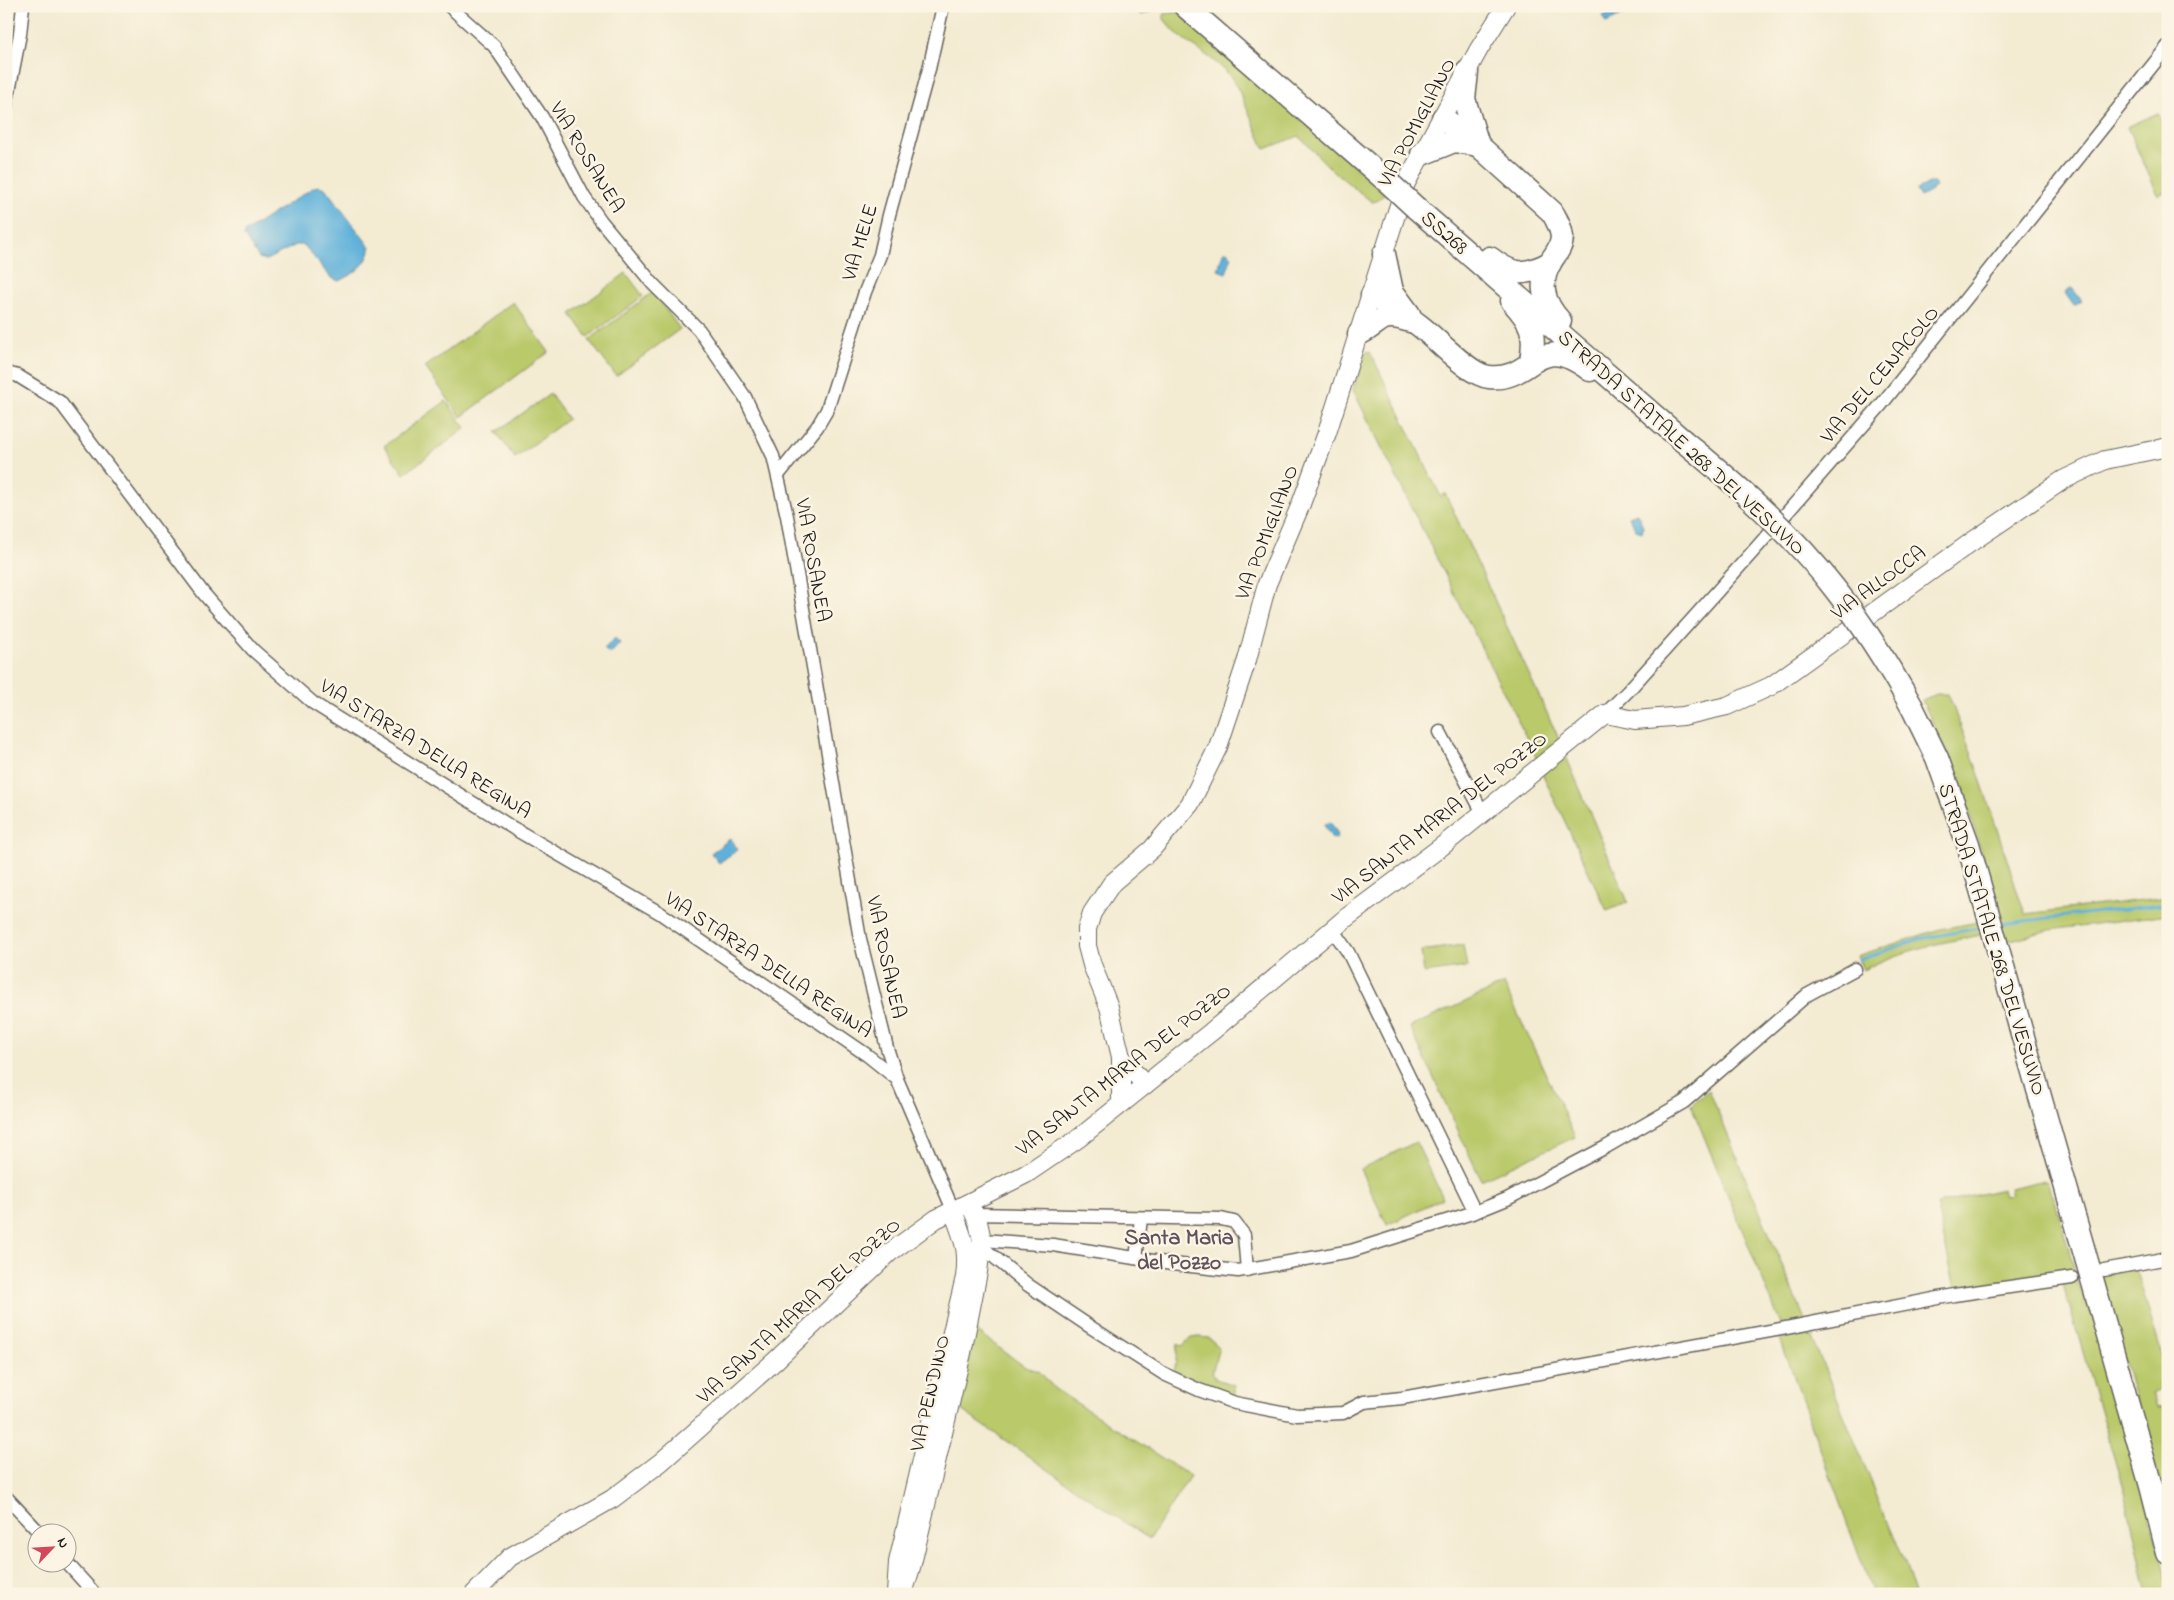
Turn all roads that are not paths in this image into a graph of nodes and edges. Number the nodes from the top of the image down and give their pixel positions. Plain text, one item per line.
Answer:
1 (23, 6) edge
2 (450, 6) edge
3 (943, 6) edge
4 (1185, 6) edge
5 (1506, 6) edge
6 (2168, 46) edge
7 (1467, 72) junction
8 (6, 107) edge
9 (1443, 118) junction
10 (1478, 145) junction
11 (1422, 154) junction
12 (1436, 224) junction
13 (1384, 254) junction
14 (1474, 257) junction
15 (1550, 262) junction
16 (1372, 295) junction
17 (1418, 324) junction
18 (1359, 334) junction
19 (1531, 361) junction
20 (6, 373) edge
21 (1611, 377) junction
22 (1639, 401) junction
23 (2168, 447) edge
24 (778, 474) junction
25 (1605, 714) junction
26 (1440, 732) dead end
27 (1483, 813) junction
28 (1332, 929) junction
29 (1855, 969) dead end
30 (1121, 1057) junction
31 (897, 1079) junction
32 (1145, 1085) junction
33 (1121, 1104) junction
34 (966, 1209) junction
35 (1475, 1212) junction
36 (1141, 1219) junction
37 (982, 1244) junction
38 (1136, 1258) junction
39 (2168, 1258) edge
40 (1247, 1270) junction
41 (2104, 1270) dead end
42 (2072, 1278) dead end
43 (6, 1497) edge
44 (30, 1522) edge
45 (2168, 1553) edge
46 (75, 1572) edge
47 (95, 1594) edge
48 (474, 1594) edge
49 (896, 1594) edge
50 (903, 1594) edge

1 - 8 street
2 - 24 street, VIA ROSANEA
3 - 24 street, VIA MELE
4 - 12 highway, SS268 / SS268, bridge
5 - 7 street, VIA POMIGLIANO
6 - 25 street, VIA DEL CENACOLO
7 - 9 street, VIA POMIGLIANO
7 - 10 highway
9 - 10 highway
9 - 11 street, VIA POMIGLIANO
10 - 11 highway
10 - 15 highway
11 - 13 street, VIA POMIGLIANO
12 - 14 highway, SS268 / SS268
12 - 15 highway
13 - 16 street, VIA POMIGLIANO
13 - 17 highway
14 - 19 highway
14 - 21 highway, STRADA STATALE 268 DEL VESUVIO / SS268
15 - 21 highway
16 - 17 highway
16 - 18 street, VIA POMIGLIANO
17 - 18 highway
17 - 19 highway
18 - 30 street, VIA POMIGLIANO
19 - 22 highway
20 - 31 street, VIA STARZA DELLA REGINA
21 - 22 highway, STRADA STATALE 268 DEL VESUVIO / SS268
22 - 45 highway, STRADA STATALE 268 DEL VESUVIO / SS268, bridge
23 - 25 street, VIA ALLOCCA
24 - 31 street, VIA ROSANEA
25 - 27 street, VIA SANTA MARIA DEL POZZO
26 - 27 street
27 - 28 street, VIA SANTA MARIA DEL POZZO
28 - 32 street, VIA SANTA MARIA DEL POZZO
28 - 35 street
29 - 35 street
30 - 32 street, VIA POMIGLIANO
30 - 33 street, VIA POMIGLIANO
31 - 34 street, VIA ROSANEA
32 - 33 street, VIA SANTA MARIA DEL POZZO
33 - 34 street, VIA SANTA MARIA DEL POZZO
34 - 36 street
34 - 37 street, VIA PENDINO
34 - 48 street, VIA SANTA MARIA DEL POZZO
34 - 49 street, VIA PENDINO
35 - 40 street
36 - 38 street
36 - 40 street
37 - 38 street
37 - 42 street
37 - 50 street, VIA PENDINO
38 - 40 street
39 - 41 street
43 - 44 street
46 - 47 street

